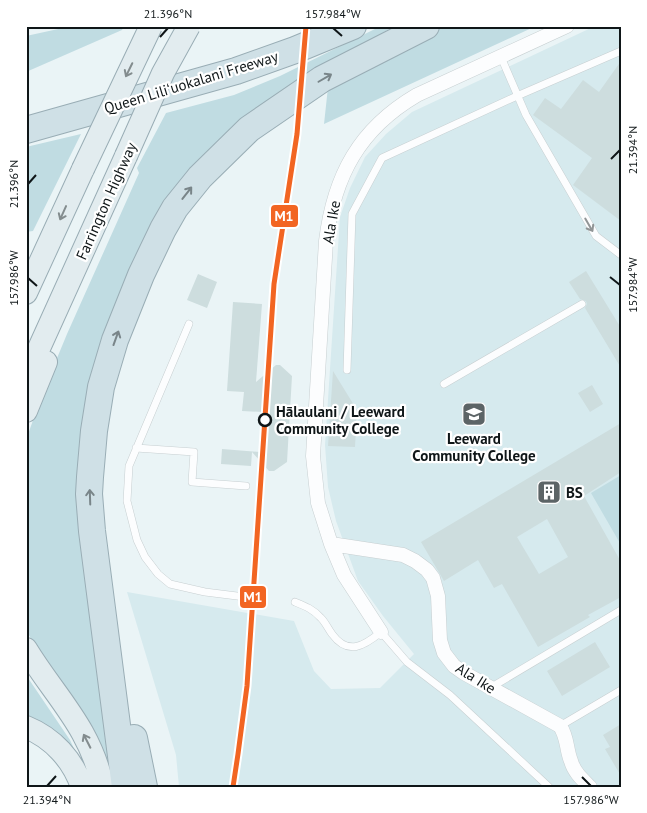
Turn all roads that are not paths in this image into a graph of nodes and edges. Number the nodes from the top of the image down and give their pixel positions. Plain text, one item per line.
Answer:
1 (151, 26) edge
2 (189, 26) edge
3 (352, 26) edge
4 (426, 26) edge
5 (567, 26) edge
6 (621, 51) edge
7 (501, 57) junction
8 (236, 71) junction
9 (517, 96) junction
10 (26, 119) edge
11 (26, 130) edge
12 (113, 186) junction
13 (621, 255) edge
14 (26, 293) edge
15 (582, 304) dead end
16 (189, 324) dead end
17 (347, 370) dead end
18 (26, 377) edge
19 (444, 384) dead end
20 (26, 411) edge
21 (136, 448) junction
22 (246, 486) dead end
23 (332, 544) junction
24 (94, 546) junction
25 (245, 597) dead end
26 (295, 602) dead end
27 (621, 610) edge
28 (381, 632) junction
29 (26, 649) edge
30 (490, 688) junction
31 (621, 690) edge
32 (560, 726) junction
33 (26, 727) edge
34 (82, 787) edge
35 (103, 787) edge
36 (125, 787) edge
37 (144, 787) edge
38 (549, 787) edge
39 (590, 787) edge

1 -> 14 main road, bridge
2 - 12 main road, Farrington Highway, bridge
3 - 8 highway, Queen Liliʻuokalani Freeway
24 -> 4 highway
5 - 7 street, Ala Ike
6 - 9 lane
7 - 9 lane
7 - 23 street, Ala Ike
8 - 10 highway
8 - 11 highway, Queen Liliʻuokalani Freeway
9 -> 13 lane
9 - 17 lane
12 - 18 main road, Farrington Highway
12 - 20 main road
15 - 19 lane
16 - 21 lane
21 - 22 lane
21 - 25 lane
23 - 28 street, Ala Ike
23 - 30 street, Ala Ike
24 - 36 highway
24 - 37 highway
26 - 28 lane
27 - 30 lane
28 - 38 lane, Ala Ike
35 -> 29 main road
30 - 32 street, Ala Ike
31 - 32 lane
32 - 39 street
33 - 34 main road

